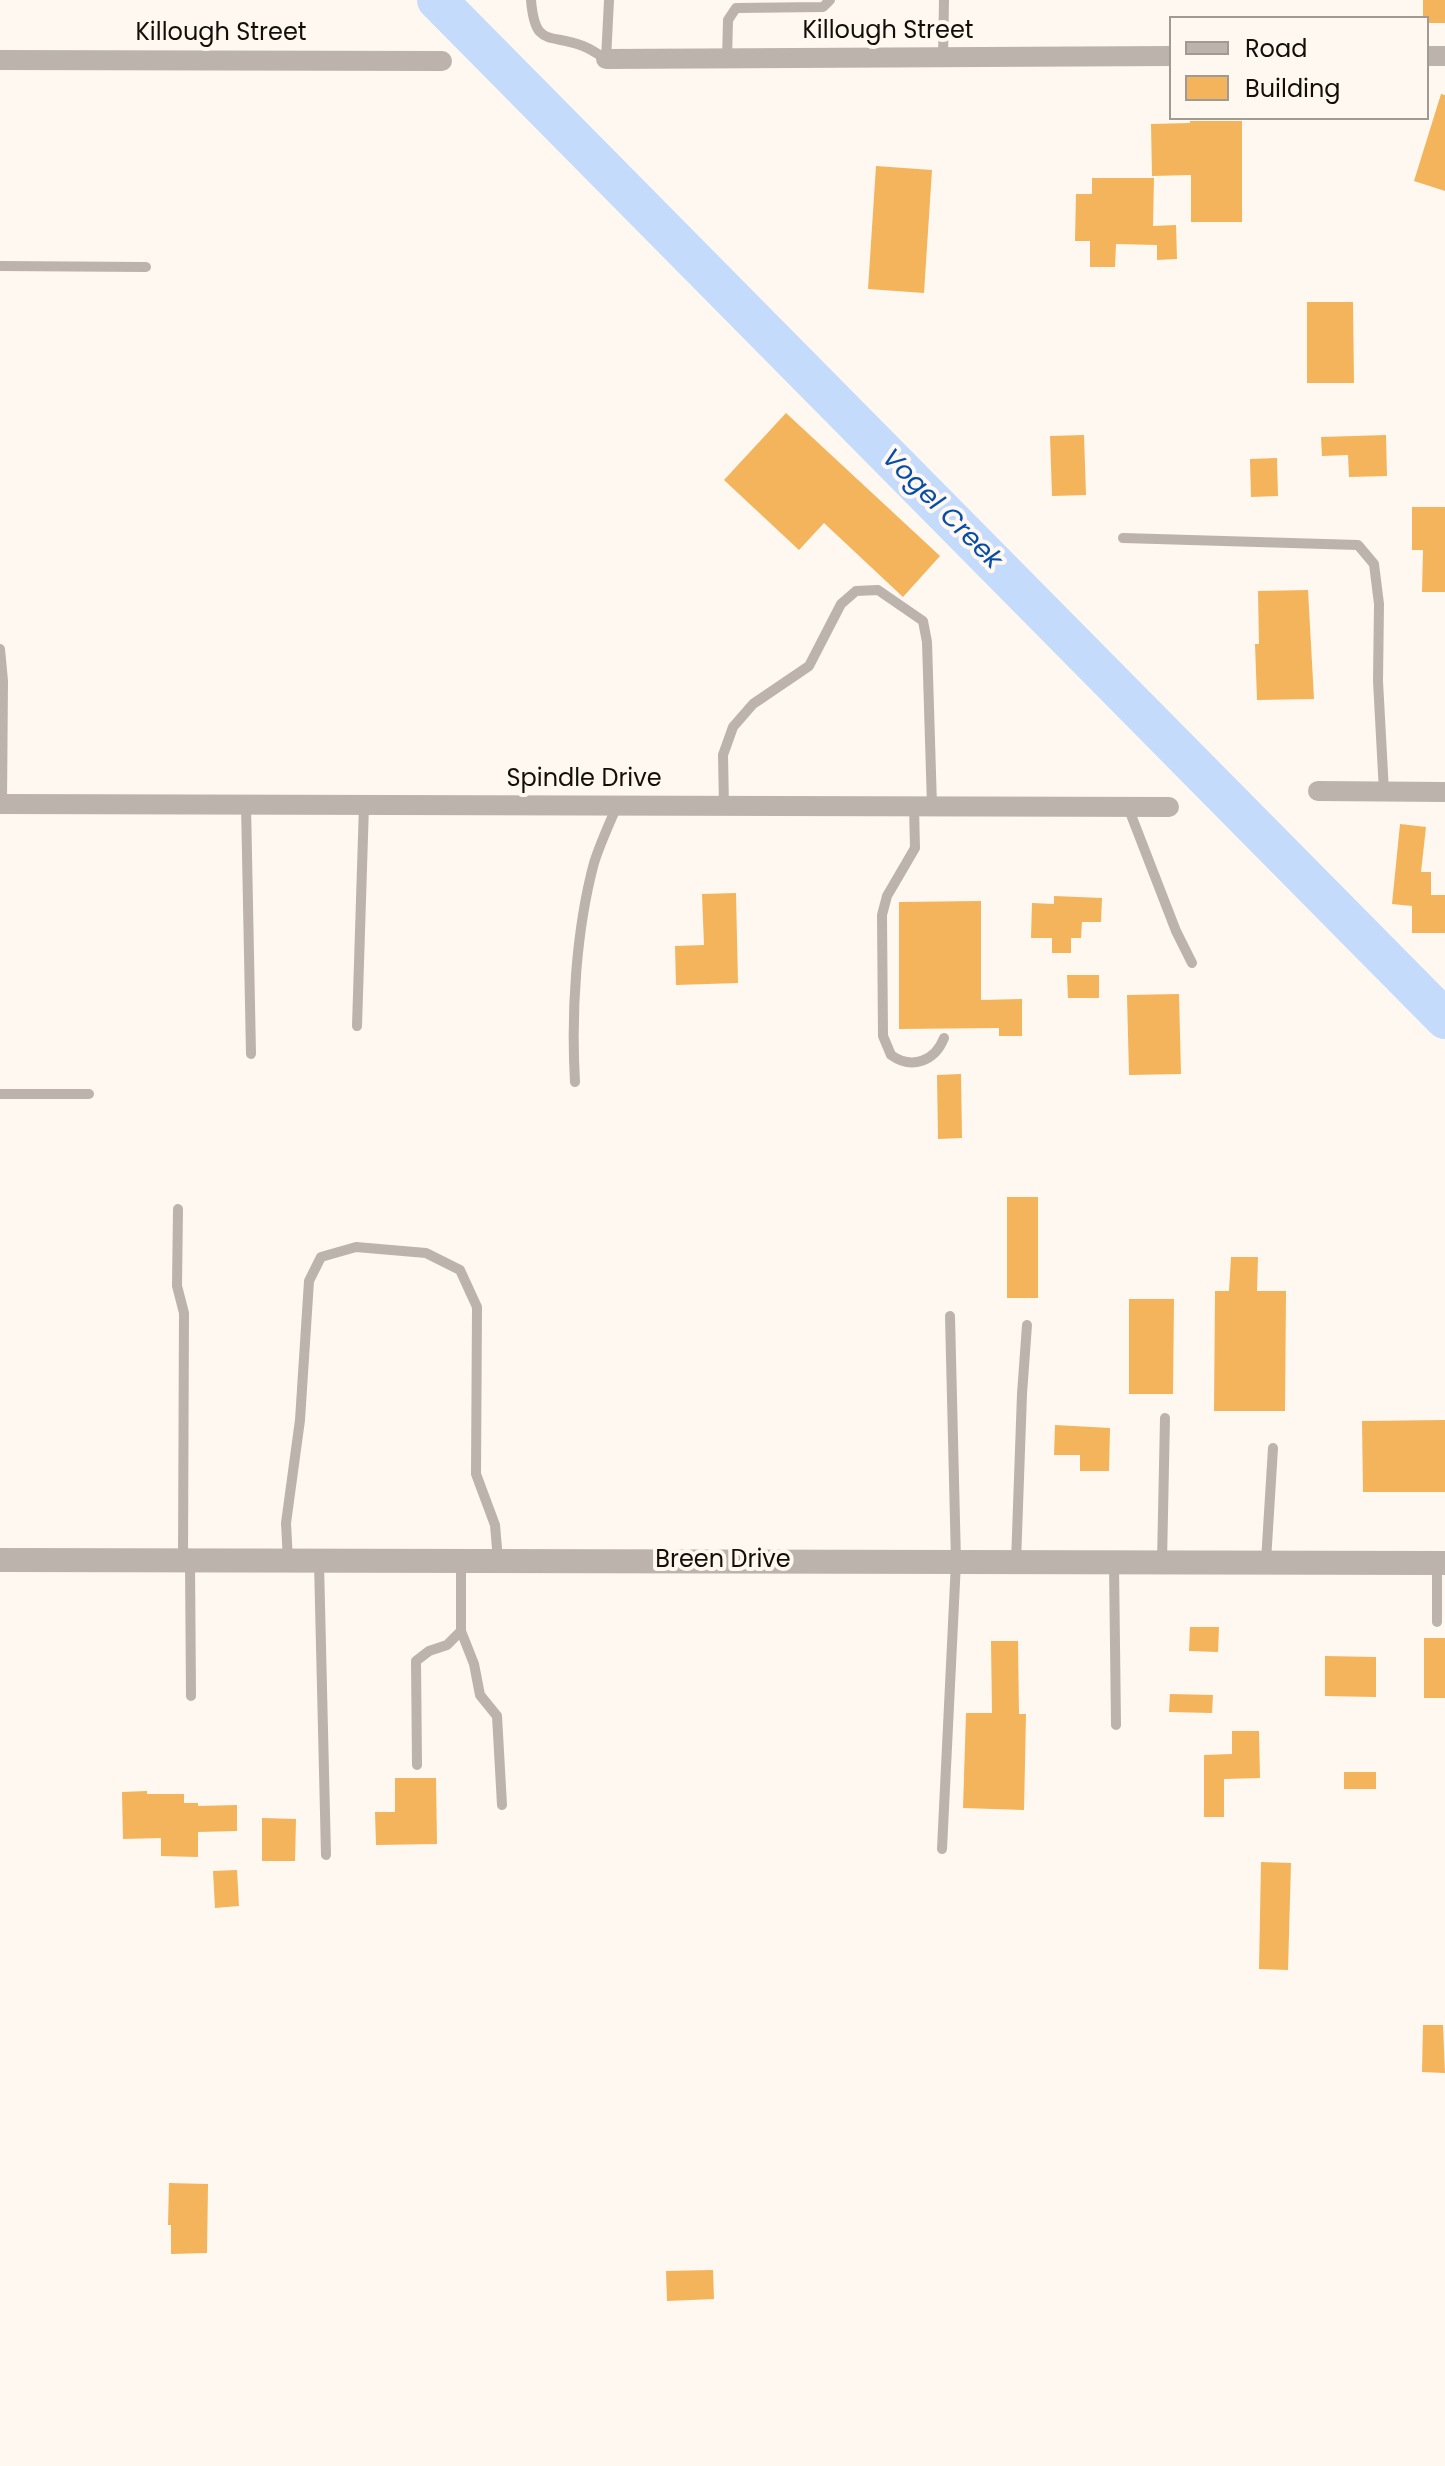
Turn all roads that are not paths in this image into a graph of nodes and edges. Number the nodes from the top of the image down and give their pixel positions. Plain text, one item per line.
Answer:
1 (531, 0) edge
2 (609, 0) edge
3 (830, 0) edge
4 (944, 0) edge
5 (1169, 56) edge
6 (943, 58) junction
7 (606, 59) junction
8 (727, 59) junction
9 (0, 60) edge
10 (442, 61) dead end
11 (0, 266) edge
12 (146, 267) dead end
13 (1123, 538) dead end
14 (0, 649) edge
15 (1318, 791) dead end
16 (1384, 792) junction
17 (1445, 792) edge
18 (1, 804) edge
19 (246, 805) junction
20 (364, 805) junction
21 (617, 806) junction
22 (724, 806) junction
23 (923, 806) junction
24 (1128, 807) junction
25 (1169, 807) dead end
26 (1192, 963) dead end
27 (357, 1026) dead end
28 (944, 1038) dead end
29 (251, 1054) dead end
30 (575, 1082) dead end
31 (0, 1094) edge
32 (89, 1094) dead end
33 (178, 1209) dead end
34 (950, 1316) dead end
35 (1027, 1325) dead end
36 (1165, 1418) dead end
37 (1273, 1448) dead end
38 (0, 1560) edge
39 (186, 1561) junction
40 (288, 1561) junction
41 (319, 1561) junction
42 (461, 1561) junction
43 (498, 1561) junction
44 (956, 1562) junction
45 (1016, 1562) junction
46 (1114, 1562) junction
47 (1162, 1562) junction
48 (1266, 1563) junction
49 (1441, 1563) edge
50 (1437, 1622) dead end
51 (461, 1631) junction
52 (191, 1696) dead end
53 (1116, 1725) dead end
54 (417, 1765) dead end
55 (502, 1805) dead end
56 (942, 1849) dead end
57 (326, 1855) dead end

1 - 7 lane
2 - 7 lane
3 - 8 lane
4 - 6 lane
5 - 6 street, Killough Street
6 - 8 street, Killough Street
7 - 8 street, Killough Street
9 - 10 street, Killough Street
11 - 12 lane
13 - 16 lane
14 - 18 lane
15 - 16 street
16 - 17 street
18 - 19 street, Spindle Drive
19 - 20 street, Spindle Drive
19 - 29 lane
20 - 21 street, Spindle Drive
20 - 27 lane
21 - 22 street, Spindle Drive
21 - 30 lane
22 - 23 street, Spindle Drive
22 - 23 lane
23 - 24 street, Spindle Drive
23 - 28 lane
24 - 25 street, Spindle Drive
24 - 26 lane
31 - 32 lane
33 - 39 lane
34 - 44 lane
35 - 45 lane
36 - 47 lane
37 - 48 lane
38 - 39 street, Breen Drive
39 - 40 street, Breen Drive
39 - 52 lane
40 - 41 street, Breen Drive
40 - 43 lane
41 - 42 street, Breen Drive
41 - 57 lane
42 - 43 street, Breen Drive
42 - 51 lane
43 - 44 street, Breen Drive
44 - 45 street, Breen Drive
44 - 56 lane
45 - 46 street, Breen Drive
46 - 47 street, Breen Drive
46 - 53 lane
47 - 48 street, Breen Drive
48 - 49 street, Breen Drive
49 - 50 lane
51 - 54 lane
51 - 55 lane

